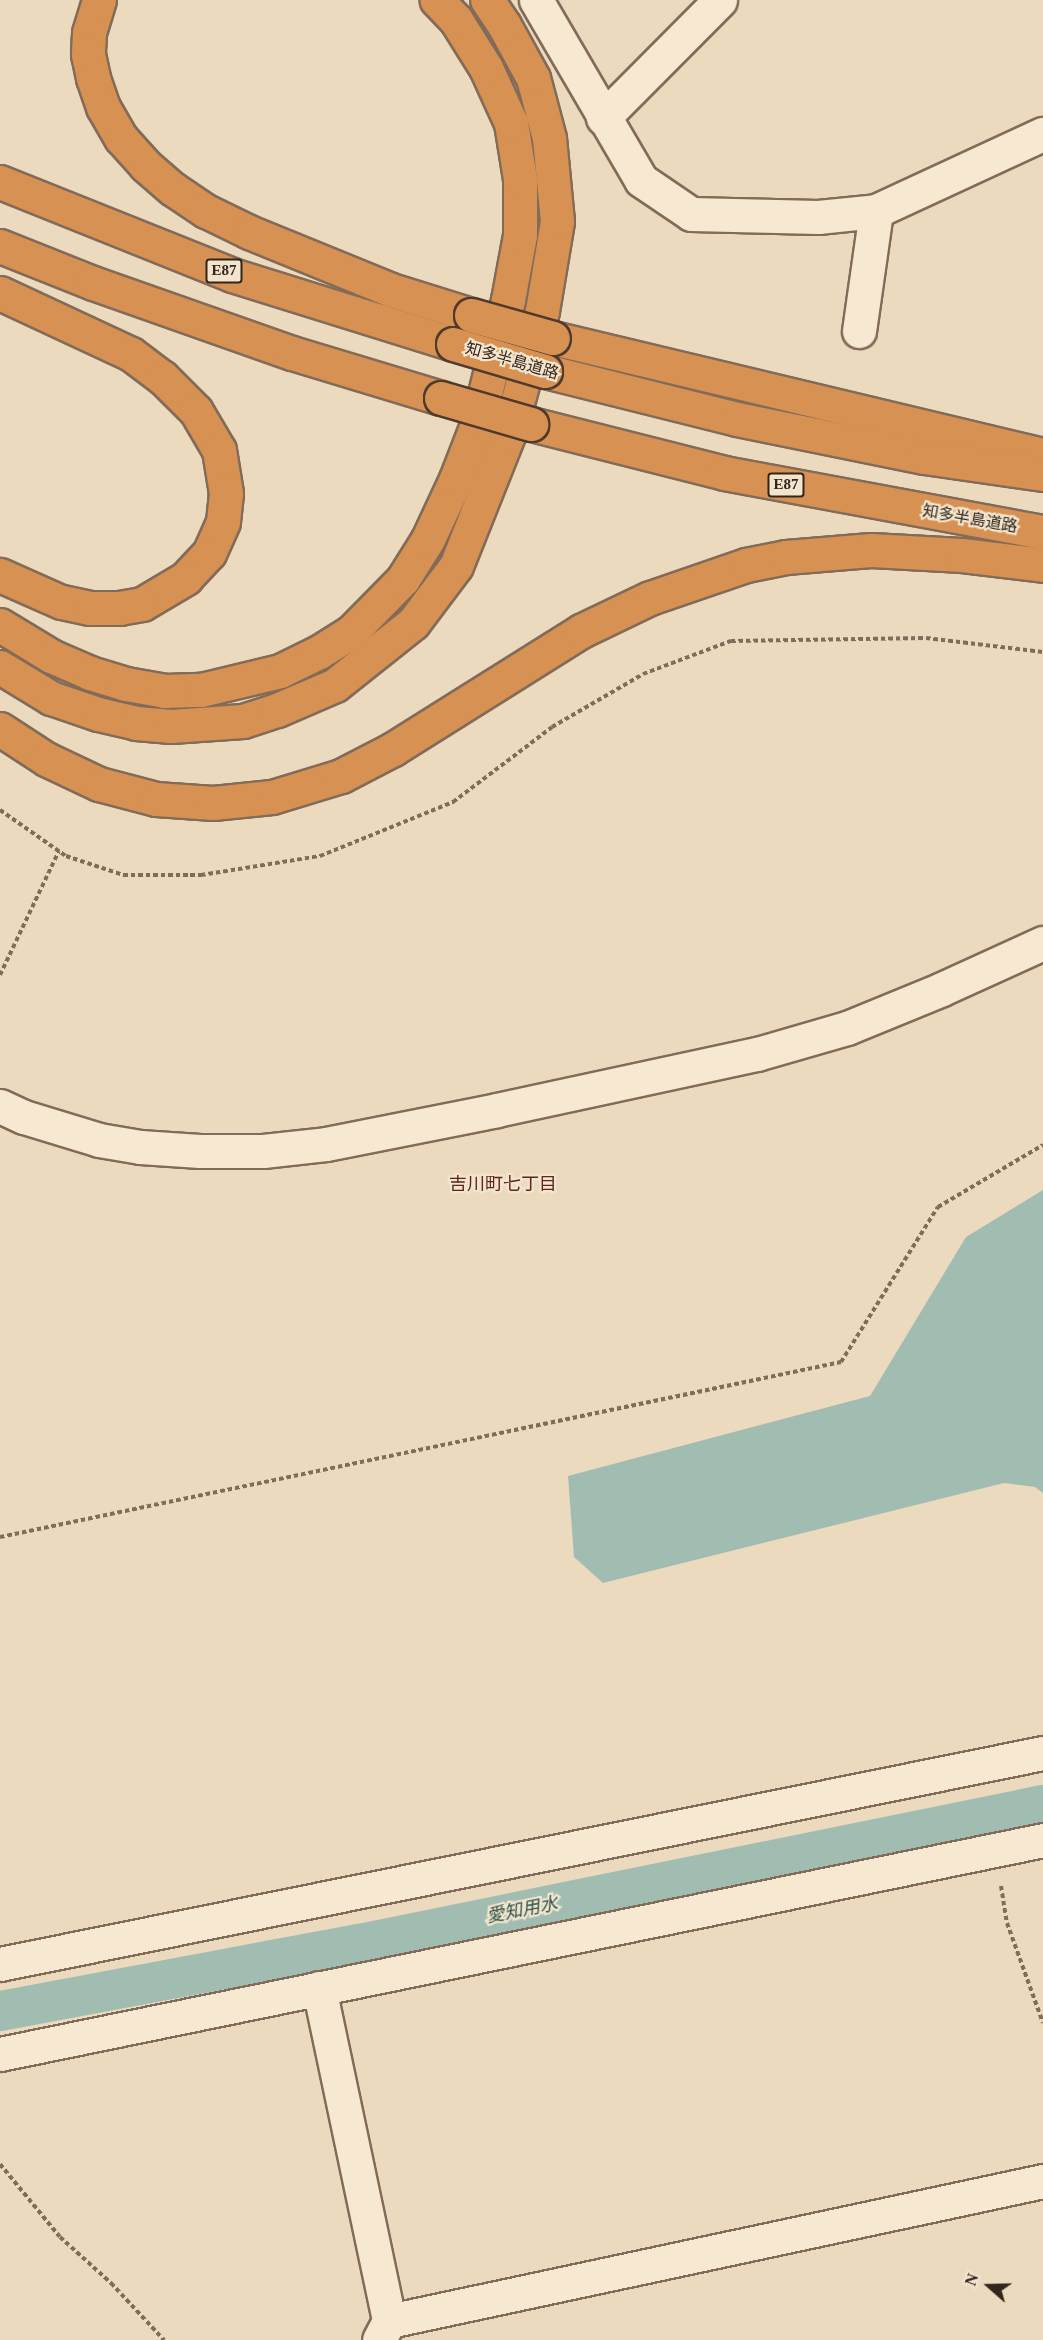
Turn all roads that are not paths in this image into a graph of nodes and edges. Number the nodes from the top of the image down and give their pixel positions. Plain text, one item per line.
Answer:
1 (99, 0) edge
2 (438, 0) edge
3 (487, 0) edge
4 (536, 0) edge
5 (720, 0) edge
6 (603, 118) junction
7 (1043, 134) edge
8 (0, 182) edge
9 (876, 212) junction
10 (0, 246) edge
11 (0, 293) edge
12 (859, 331) dead end
13 (1043, 455) edge
14 (1043, 474) edge
15 (1043, 532) edge
16 (1043, 565) edge
17 (0, 575) edge
18 (0, 625) edge
19 (0, 667) edge
20 (0, 729) edge
21 (1043, 943) edge
22 (0, 1106) edge
23 (1043, 1753) edge
24 (1043, 1840) edge
25 (0, 1964) edge
26 (319, 1988) junction
27 (0, 2054) edge
28 (1043, 2181) edge
29 (384, 2331) edge

1 - 13 highway, bridge
2 - 18 highway
3 - 19 highway
4 - 6 street
5 - 6 street
6 - 9 street
7 - 9 street
8 - 14 highway, 知多半島道路 / E87, bridge
9 - 12 street
10 - 15 highway, 知多半島道路 / E87, bridge
11 - 17 highway
16 - 20 highway
21 - 22 street
23 - 25 street
24 - 26 street
26 - 27 street
26 - 29 street
28 - 29 street

